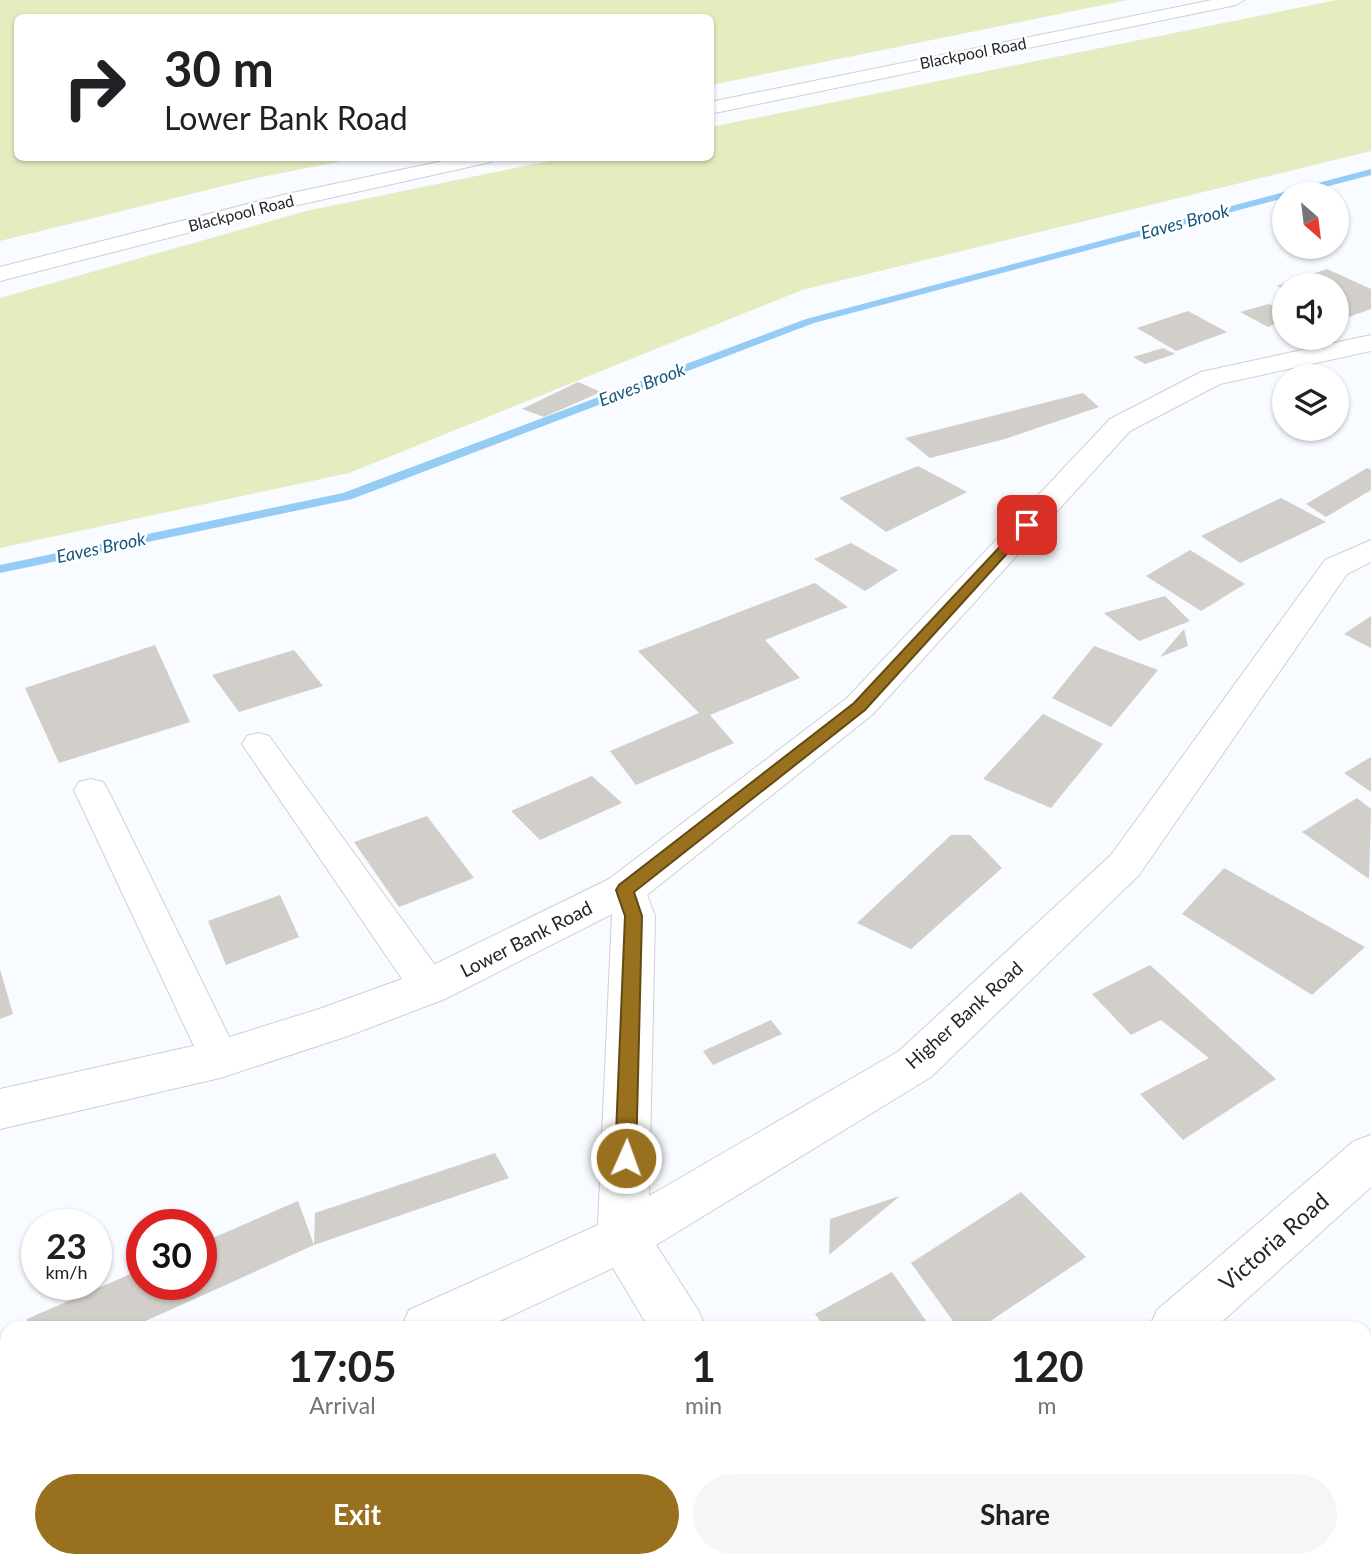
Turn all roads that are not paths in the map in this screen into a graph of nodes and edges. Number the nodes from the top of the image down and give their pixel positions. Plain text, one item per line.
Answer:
1 (1236, 0) edge
2 (714, 107) edge
3 (470, 161) edge
4 (0, 274) edge
5 (1371, 343) edge
6 (1371, 550) edge
7 (258, 744) dead end
8 (91, 790) dead end
9 (625, 890) junction
10 (429, 987) junction
11 (220, 1059) junction
12 (0, 1109) edge
13 (1371, 1156) edge
14 (623, 1238) junction
15 (443, 1321) edge
16 (675, 1321) edge
17 (1184, 1321) edge

1 - 2 main road, Blackpool Road
3 - 4 main road, Blackpool Road
5 - 9 main road, Lower Bank Road
6 - 14 main road, Higher Bank Road
7 - 10 lane
8 - 11 lane
9 - 10 main road, Lower Bank Road
9 - 14 main road
10 - 11 main road, Lower Bank Road
11 - 12 main road, Lower Bank Road
13 - 17 main road, Victoria Road
14 - 15 main road, Higher Bank Road
14 - 16 main road

